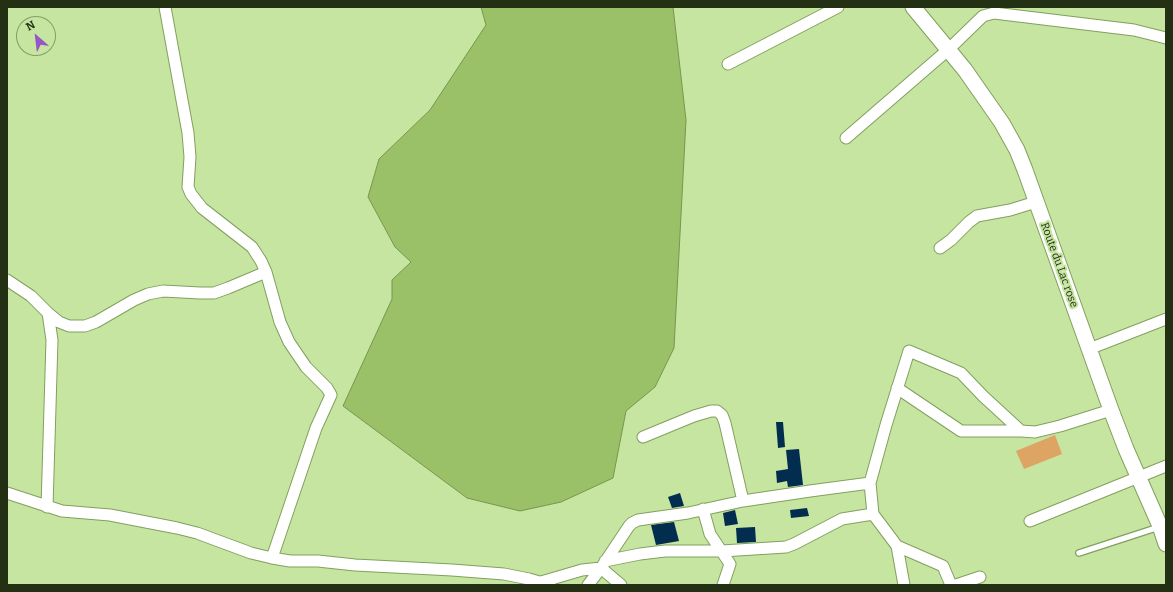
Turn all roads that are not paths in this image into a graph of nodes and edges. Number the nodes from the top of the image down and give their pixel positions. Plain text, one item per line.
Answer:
1 (165, 7) edge
2 (838, 7) edge
3 (913, 7) edge
4 (1166, 38) edge
5 (949, 49) junction
6 (728, 64) dead end
7 (846, 138) dead end
8 (1036, 202) junction
9 (940, 248) dead end
10 (266, 272) junction
11 (7, 280) edge
12 (48, 313) junction
13 (1166, 319) edge
14 (69, 326) junction
15 (52, 340) junction
16 (1089, 349) junction
17 (897, 388) junction
18 (1111, 410) junction
19 (1021, 431) junction
20 (643, 437) dead end
21 (1166, 466) edge
22 (1138, 477) junction
23 (870, 483) junction
24 (7, 493) edge
25 (743, 501) junction
26 (47, 507) junction
27 (703, 509) junction
28 (873, 514) junction
29 (1030, 521) dead end
30 (1163, 525) edge
31 (1166, 544) edge
32 (897, 546) junction
33 (722, 550) junction
34 (1080, 553) dead end
35 (272, 558) junction
36 (603, 565) junction
37 (980, 577) dead end
38 (546, 583) edge
39 (588, 585) edge
40 (621, 585) edge
41 (724, 585) edge
42 (904, 585) edge
43 (951, 585) edge
44 (956, 585) edge

1 - 10 street
2 - 6 street
3 - 5 main road, Route du Lac rose
4 - 5 street
5 - 7 street
5 - 8 main road, Route du Lac rose
8 - 9 street
8 - 16 main road, Route du Lac rose
10 - 14 street
10 - 35 street
11 - 12 street
12 - 14 street
12 - 15 street
13 - 16 street
14 - 15 street
15 - 26 street
16 - 18 main road, Route du Lac rose
17 - 19 street
17 - 19 street
17 - 23 street
18 - 19 street
18 - 22 main road, Route du Lac rose
20 - 25 street
21 - 22 street
22 - 29 street
22 - 30 main road, Route du Lac rose
23 - 25 street
23 - 28 street
24 - 26 street
25 - 27 street
26 - 35 street
27 - 33 street
27 - 36 street
28 - 32 street
28 - 33 street
30 - 31 main road, Route du Lac rose
30 - 34 lane
32 - 42 street
32 - 43 street
33 - 36 street
33 - 41 street
35 - 38 street
36 - 38 street
36 - 39 street
36 - 40 street
37 - 44 street

